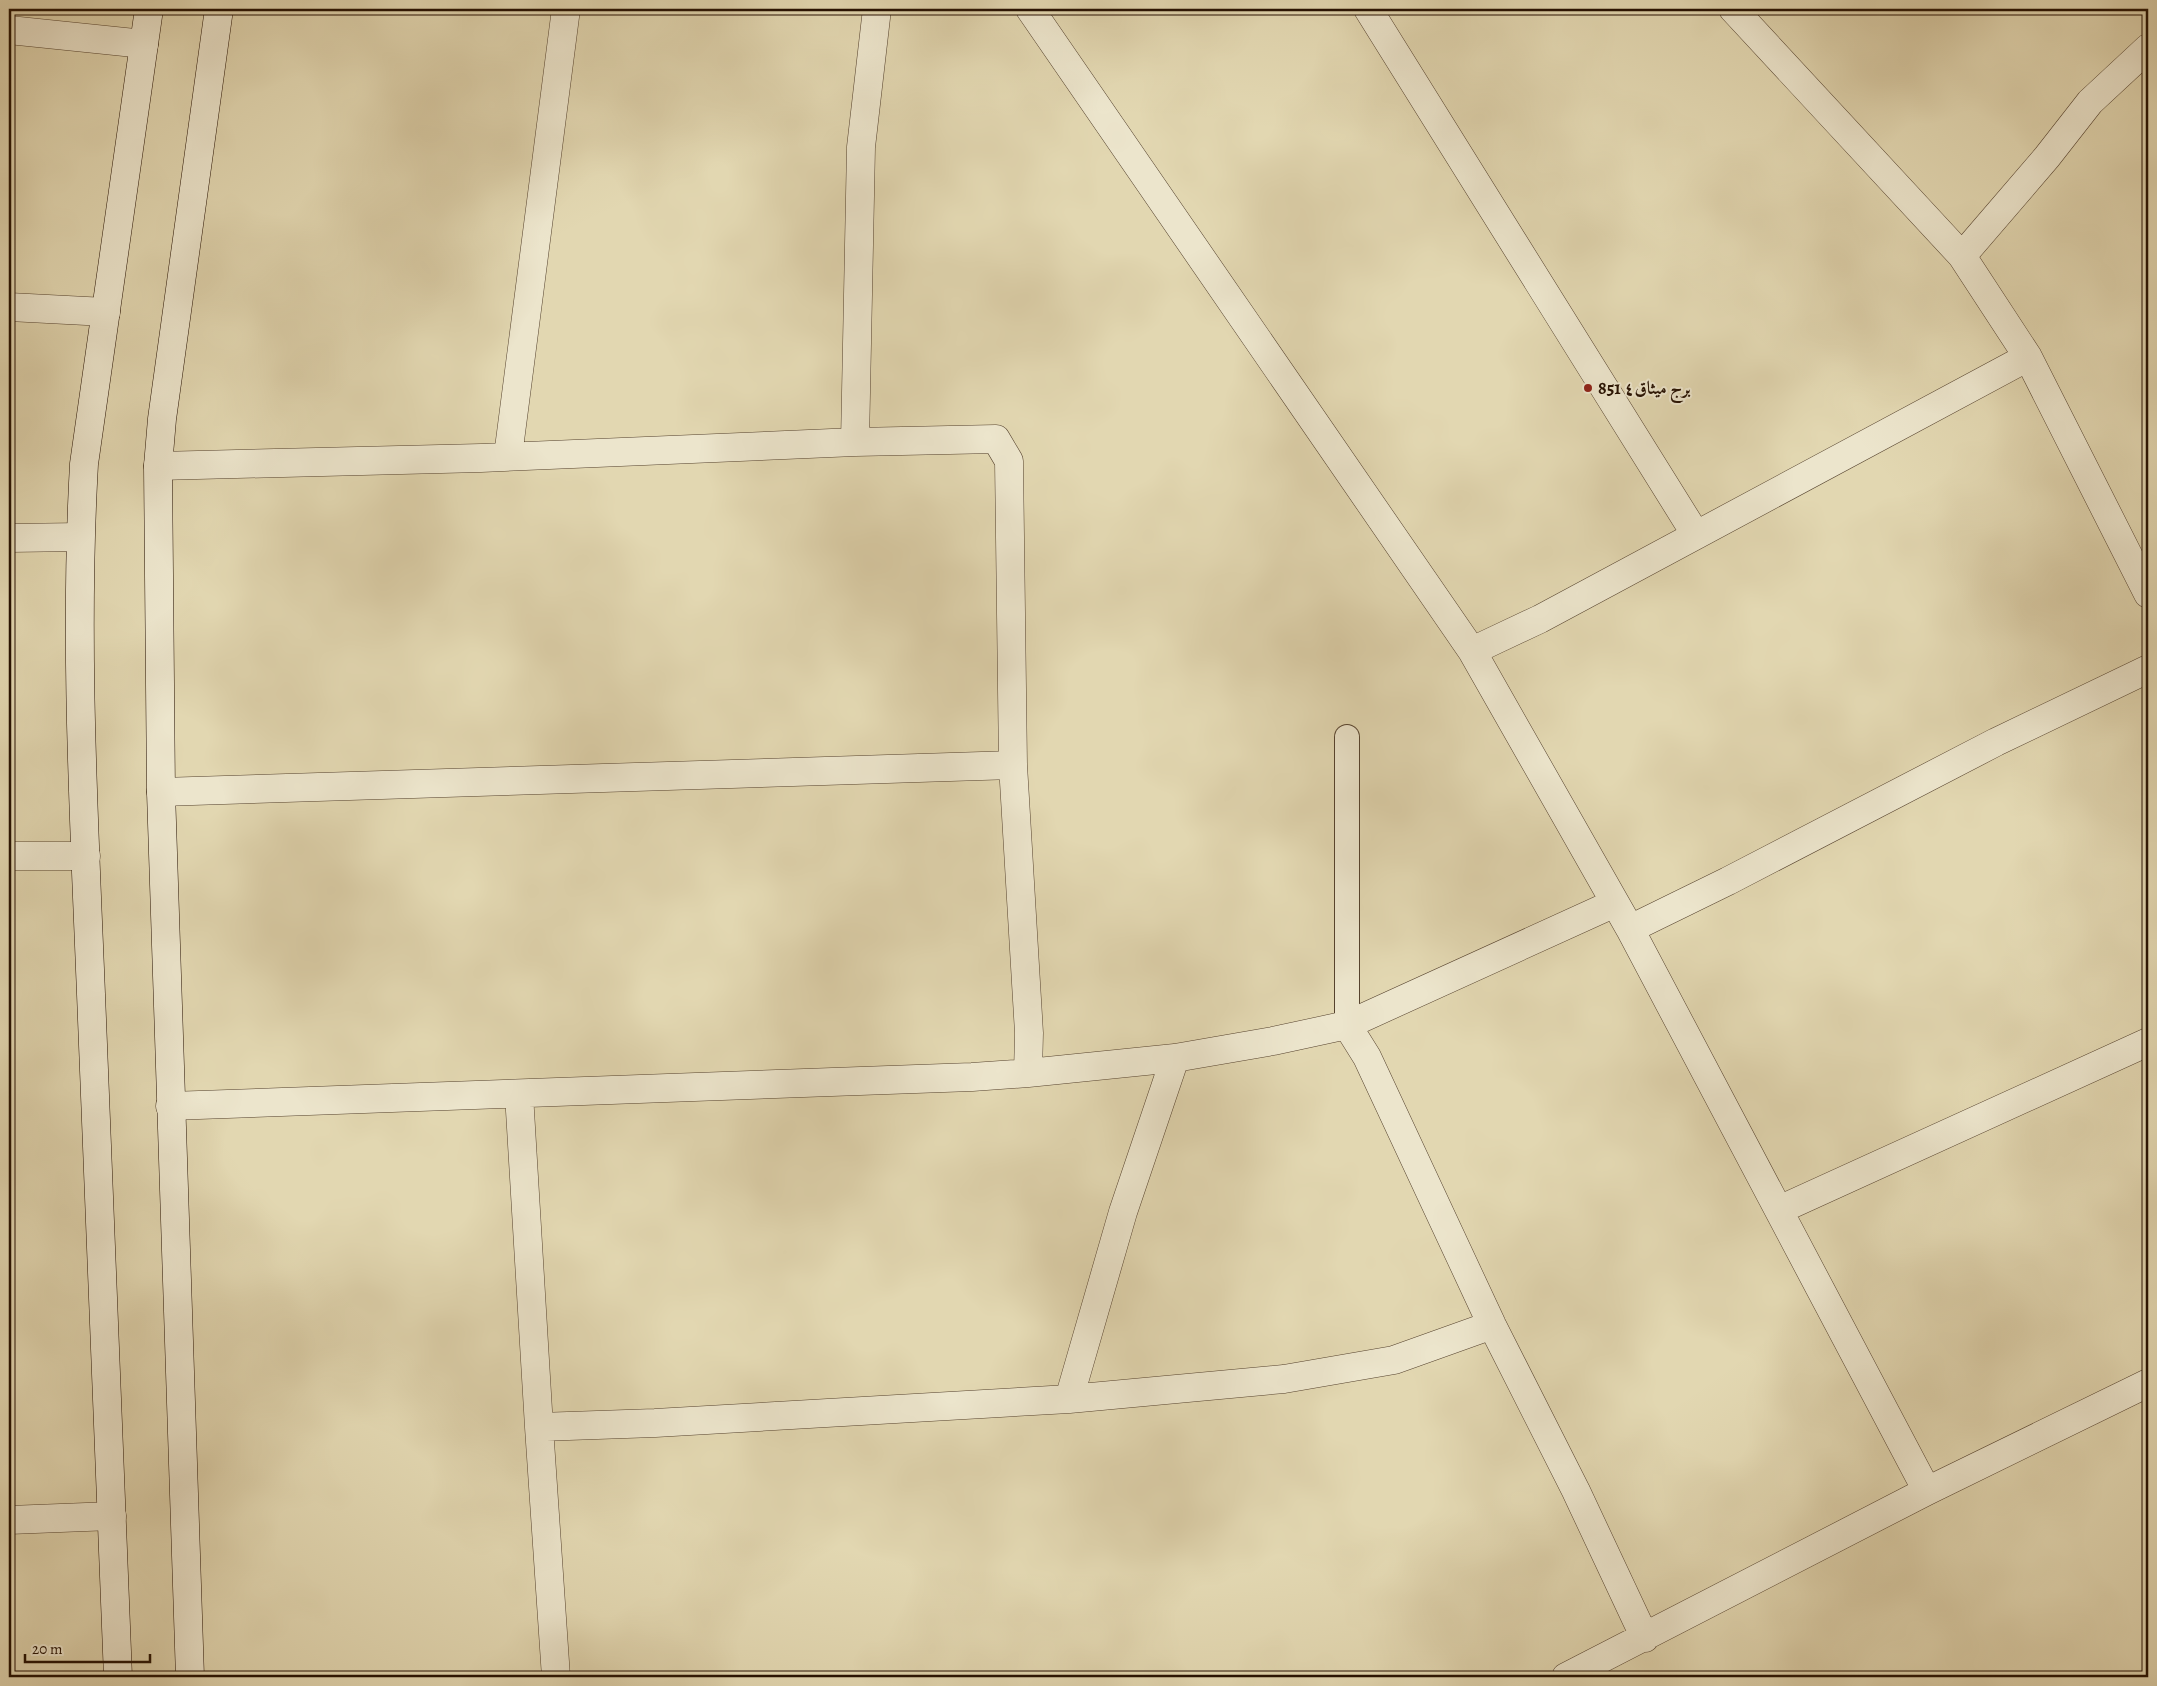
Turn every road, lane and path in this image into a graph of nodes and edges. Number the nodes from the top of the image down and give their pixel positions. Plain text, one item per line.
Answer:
1 (149, 9) edge
2 (220, 9) edge
3 (566, 9) edge
4 (877, 9) edge
5 (1030, 9) edge
6 (1368, 9) edge
7 (1733, 9) edge
8 (9, 30) edge
9 (144, 44) junction
10 (2148, 48) edge
11 (1962, 256) junction
12 (9, 307) edge
13 (106, 312) junction
14 (2028, 357) junction
15 (855, 442) junction
16 (508, 456) junction
17 (158, 466) junction
18 (1696, 535) junction
19 (80, 537) junction
20 (9, 538) edge
21 (2148, 594) edge
22 (1472, 651) junction
23 (2148, 669) edge
24 (1347, 737) dead end
25 (1013, 765) junction
26 (161, 792) junction
27 (9, 856) edge
28 (86, 856) junction
29 (1615, 903) junction
30 (1630, 929) junction
31 (1347, 1025) junction
32 (2148, 1042) edge
33 (1174, 1058) junction
34 (1028, 1073) junction
35 (519, 1094) junction
36 (170, 1106) junction
37 (1779, 1210) junction
38 (1492, 1325) junction
39 (2148, 1383) edge
40 (1069, 1398) junction
41 (539, 1427) junction
42 (1927, 1491) junction
43 (112, 1516) junction
44 (9, 1520) edge
45 (1644, 1638) junction
46 (118, 1677) edge
47 (190, 1677) edge
48 (556, 1677) edge
49 (1566, 1677) edge

1 - 9 street
2 - 17 street
3 - 16 street
4 - 15 street
5 - 22 street
6 - 18 street
7 - 11 street
8 - 9 street
9 - 13 street
10 - 11 street
11 - 14 street
12 - 13 street
13 - 19 street
14 - 18 street
14 - 21 street
15 - 16 street
15 - 25 street
16 - 17 street
17 - 26 street
18 - 22 street
19 - 20 street
19 - 28 street
22 - 29 street
23 - 30 street
24 - 31 lane
25 - 26 street
25 - 34 street
26 - 36 street
27 - 28 street
28 - 43 street
29 - 30 street
29 - 31 street
30 - 37 street
31 - 33 street
31 - 38 street
32 - 37 street
33 - 34 street
33 - 40 street
34 - 35 street
35 - 36 street
35 - 41 street
36 - 47 street
37 - 42 street
38 - 40 street
38 - 45 street
39 - 42 street
40 - 41 street
41 - 48 street
42 - 45 street
43 - 44 street
43 - 46 street
45 - 49 street

